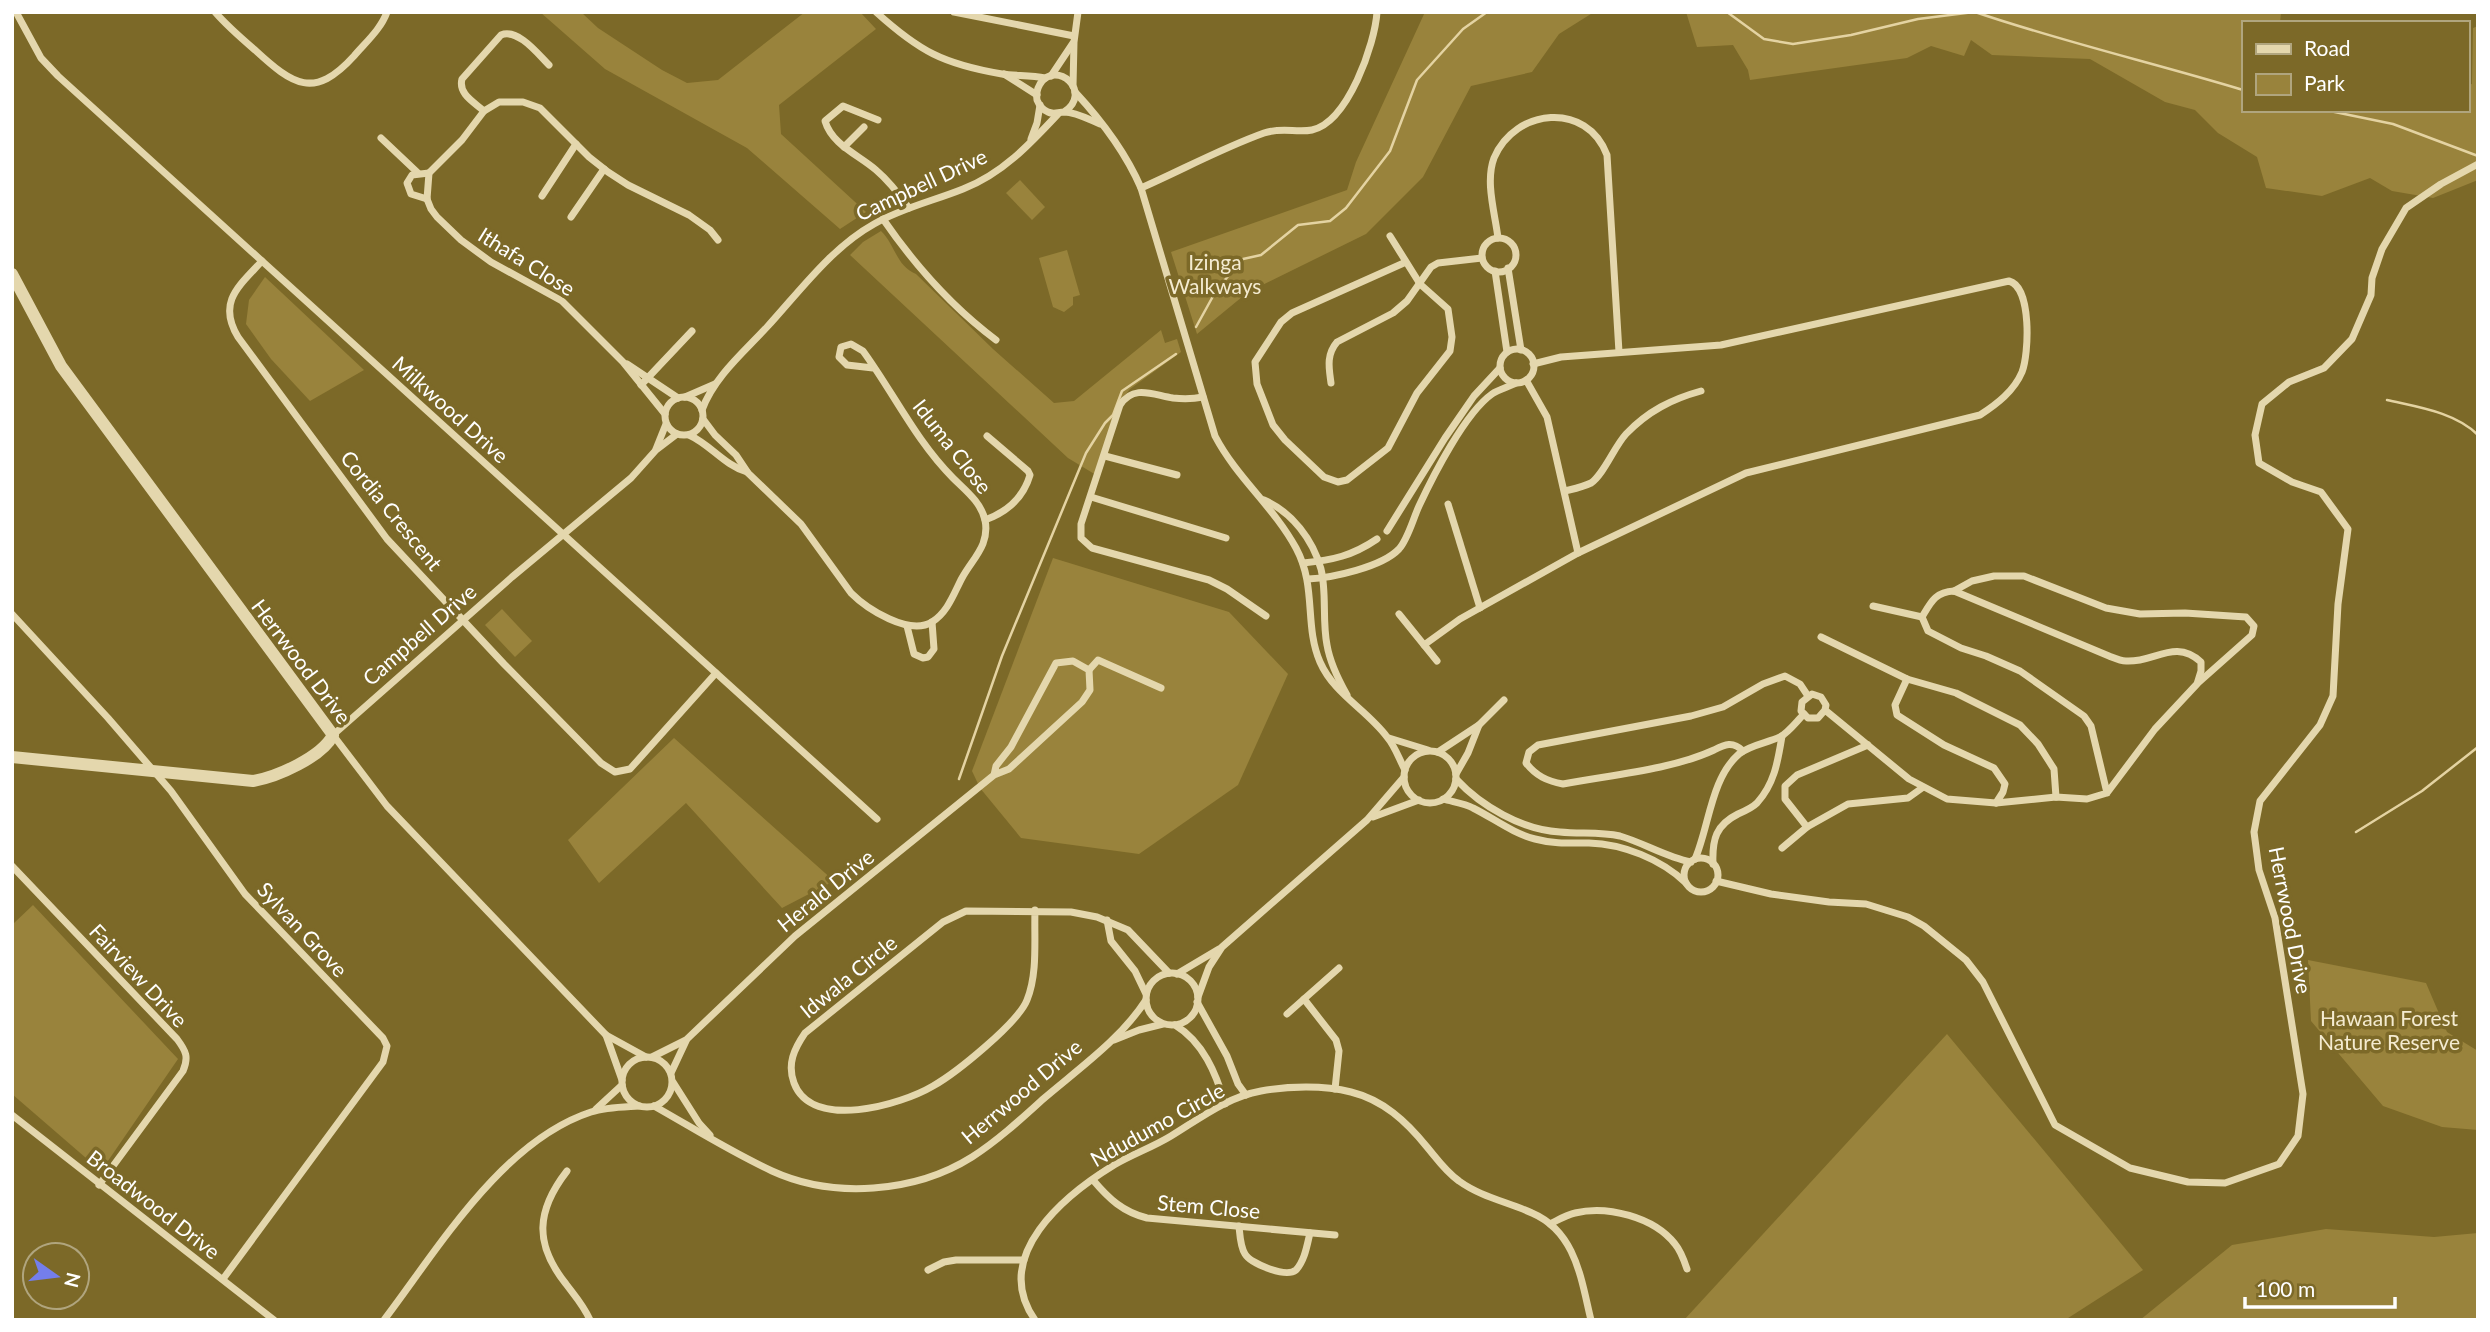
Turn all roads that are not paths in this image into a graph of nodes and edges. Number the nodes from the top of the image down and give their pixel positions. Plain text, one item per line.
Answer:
1 (16, 12) edge
2 (215, 12) edge
3 (387, 12) edge
4 (876, 12) edge
5 (954, 12) edge
6 (1078, 12) edge
7 (1377, 12) edge
8 (1074, 39) junction
9 (549, 65) dead end
10 (1003, 74) junction
11 (1048, 77) junction
12 (1074, 89) junction
13 (1037, 95) junction
14 (1040, 105) junction
15 (484, 111) junction
16 (1061, 113) junction
17 (878, 120) dead end
18 (1101, 124) junction
19 (863, 127) dead end
20 (381, 138) dead end
21 (1029, 143) junction
22 (576, 144) junction
23 (844, 147) junction
24 (2478, 164) edge
25 (604, 169) junction
26 (418, 173) junction
27 (429, 173) junction
28 (1141, 188) junction
29 (542, 196) dead end
30 (427, 199) junction
31 (909, 208) junction
32 (571, 217) dead end
33 (883, 219) junction
34 (1390, 236) dead end
35 (1498, 238) junction
36 (718, 240) dead end
37 (1482, 258) junction
38 (262, 261) junction
39 (1406, 262) junction
40 (1508, 268) junction
41 (1494, 271) junction
42 (12, 274) edge
43 (1420, 284) junction
44 (692, 331) dead end
45 (996, 340) dead end
46 (1521, 350) junction
47 (1507, 352) junction
48 (1619, 352) junction
49 (623, 362) junction
50 (1533, 364) junction
51 (873, 368) junction
52 (1500, 368) junction
53 (648, 377) junction
54 (1526, 380) junction
55 (1331, 383) dead end
56 (1516, 383) junction
57 (715, 384) junction
58 (641, 385) junction
59 (1701, 391) dead end
60 (1203, 397) junction
61 (681, 398) junction
62 (665, 414) junction
63 (703, 414) junction
64 (666, 424) junction
65 (677, 435) junction
66 (689, 435) junction
67 (987, 436) dead end
68 (656, 450) junction
69 (1105, 456) junction
70 (748, 473) junction
71 (1177, 475) dead end
72 (1565, 491) junction
73 (1091, 497) junction
74 (1264, 499) junction
75 (1448, 504) dead end
76 (985, 520) junction
77 (1387, 531) dead end
78 (563, 536) junction
79 (1226, 538) dead end
80 (1377, 538) dead end
81 (1578, 552) junction
82 (1318, 561) junction
83 (1303, 563) junction
84 (1322, 578) junction
85 (1308, 579) junction
86 (1954, 591) junction
87 (1873, 606) dead end
88 (1480, 608) junction
89 (12, 614) edge
90 (1399, 614) dead end
91 (1266, 616) dead end
92 (1922, 617) junction
93 (463, 621) junction
94 (932, 622) junction
95 (907, 626) junction
96 (1821, 637) dead end
97 (1424, 645) junction
98 (1437, 662) dead end
99 (1089, 670) junction
100 (716, 673) junction
101 (1907, 679) junction
102 (2197, 684) junction
103 (1161, 688) dead end
104 (1808, 696) junction
105 (1349, 698) junction
106 (1504, 700) dead end
107 (1825, 710) junction
108 (1804, 714) junction
109 (1479, 724) junction
110 (333, 735) junction
111 (1782, 736) junction
112 (1388, 738) junction
113 (1868, 745) junction
114 (1434, 751) junction
115 (1743, 751) junction
116 (12, 757) edge
117 (155, 772) junction
118 (1405, 773) junction
119 (993, 775) junction
120 (1456, 777) junction
121 (1922, 788) junction
122 (2107, 793) junction
123 (2056, 797) junction
124 (1443, 799) junction
125 (1419, 800) junction
126 (1996, 803) junction
127 (877, 820) dead end
128 (1367, 820) junction
129 (1807, 827) junction
130 (1782, 848) dead end
131 (1693, 860) junction
132 (1713, 864) junction
133 (12, 866) edge
134 (1716, 881) junction
135 (1686, 883) junction
136 (1035, 910) junction
137 (1107, 920) junction
138 (1222, 947) junction
139 (1339, 968) dead end
140 (1173, 973) junction
141 (1146, 997) junction
142 (1304, 999) junction
143 (1197, 1000) junction
144 (1287, 1014) dead end
145 (1164, 1024) junction
146 (1175, 1025) junction
147 (606, 1035) junction
148 (686, 1040) junction
149 (1110, 1041) junction
150 (649, 1057) junction
151 (672, 1077) junction
152 (622, 1083) junction
153 (1335, 1089) junction
154 (1246, 1095) junction
155 (1225, 1104) junction
156 (639, 1106) junction
157 (654, 1107) junction
158 (592, 1112) junction
159 (12, 1115) edge
160 (715, 1140) junction
161 (566, 1171) dead end
162 (1093, 1180) junction
163 (99, 1185) junction
164 (1550, 1224) junction
165 (1240, 1226) junction
166 (1310, 1233) junction
167 (1335, 1236) dead end
168 (1024, 1260) junction
169 (1687, 1269) dead end
170 (928, 1270) dead end
171 (223, 1279) junction
172 (274, 1320) edge
173 (384, 1320) edge
174 (590, 1320) edge
175 (1035, 1320) edge
176 (1591, 1320) edge

1 - 38 street, Milkwood Drive
2 - 3 street
4 - 10 street
5 - 8 street
6 - 8 street
7 - 28 street
8 - 11 street
8 - 12 street
9 - 15 street
10 - 11 street
10 - 13 street
11 - 12 street
11 - 13 street
12 - 16 street
12 - 18 street
13 - 14 street
14 - 16 street
14 - 21 street
15 - 22 street
15 - 27 street
16 - 18 street
16 - 21 street, Campbell Drive
17 - 23 street
18 - 28 street
19 - 23 street
20 - 26 street
21 - 31 street, Campbell Drive
22 - 25 street
22 - 29 street
23 - 31 street
24 - 134 street, Herrwood Drive
25 - 32 street
25 - 36 street
26 - 27 street
26 - 30 street, Ithafa Close
27 - 30 street
28 - 60 street
30 - 49 street, Ithafa Close
31 - 33 street, Campbell Drive
33 - 45 street
33 - 57 street, Campbell Drive
34 - 39 street
35 - 37 street
35 - 40 street
35 - 48 street
37 - 41 street
37 - 43 street
38 - 78 street, Milkwood Drive
38 - 93 street, Cordia Crescent
39 - 43 street
39 - 43 street
40 - 41 street
40 - 46 street
41 - 47 street
42 - 110 street, Herrwood Drive
43 - 55 street
44 - 53 street
46 - 47 street
46 - 50 street
47 - 52 street
48 - 50 street
48 - 81 street
49 - 53 street, Ithafa Close
49 - 58 street, Ithafa Close
50 - 54 street
51 - 51 street, Iduma Close
51 - 76 street, Iduma Close
52 - 56 street
52 - 77 street
53 - 58 street
53 - 61 street, Ithafa Close
54 - 56 street
54 - 72 street
56 - 84 street
57 - 61 street
57 - 63 street
58 - 62 street, Ithafa Close
59 - 72 street
60 - 69 street
60 - 74 street
61 - 62 street
61 - 63 street
62 - 64 street
63 - 66 street
63 - 70 street
64 - 65 street
64 - 68 street
65 - 66 street
65 - 68 street
66 - 70 street
67 - 76 street
68 - 78 street, Campbell Drive
69 - 71 street
69 - 73 street
70 - 95 street
72 - 81 street
73 - 79 street
73 - 91 street
74 - 82 street
74 - 83 street
75 - 88 street
76 - 94 street, Iduma Close
78 - 93 street, Campbell Drive
78 - 100 street, Milkwood Drive
80 - 82 street
81 - 88 street
82 - 83 street
82 - 84 street
83 - 85 street
84 - 85 street
84 - 105 street
85 - 105 street
86 - 92 street
86 - 102 street
86 - 102 street
87 - 92 street
88 - 97 street
89 - 117 street, Sylvan Grove
90 - 97 street
92 - 122 street
93 - 100 street, Cordia Crescent
93 - 110 street, Campbell Drive
94 - 95 street
94 - 95 street
96 - 101 street
97 - 98 street
99 - 103 street, Herald Drive
99 - 119 street, Herald Drive
99 - 119 street, Herald Drive
100 - 127 street, Milkwood Drive
101 - 123 street
101 - 126 street
102 - 122 street
104 - 107 street
104 - 108 street
104 - 115 street
105 - 112 street
106 - 109 street
107 - 108 street
107 - 113 street
108 - 111 street
109 - 114 street
109 - 120 street
110 - 117 street, Campbell Drive
110 - 147 street, Herrwood Drive
111 - 115 street
111 - 132 street
112 - 114 street
112 - 118 street
113 - 121 street
113 - 129 street
114 - 118 street
114 - 120 street
115 - 131 street
116 - 117 street, Campbell Drive
117 - 171 street, Sylvan Grove
118 - 125 street
118 - 128 street
119 - 148 street, Herald Drive
120 - 124 street
120 - 131 street
121 - 126 street
121 - 129 street
122 - 123 street
123 - 126 street
124 - 125 street
124 - 135 street
125 - 128 street
128 - 138 street
129 - 130 street
131 - 132 street
131 - 135 street
132 - 134 street
133 - 163 street, Fairview Drive
134 - 135 street
136 - 136 street, Idwala Circle
136 - 137 street, Idwala Circle
137 - 140 street, Idwala Circle
137 - 141 street
138 - 140 street
138 - 143 street
139 - 142 street
140 - 141 street
140 - 143 street
141 - 145 street
141 - 149 street, Herrwood Drive
142 - 144 street
142 - 153 street
143 - 146 street
143 - 154 street
145 - 146 street
145 - 149 street, Herrwood Drive
146 - 155 street
147 - 150 street, Herrwood Drive
147 - 152 street, Herrwood Drive
148 - 150 street, Herald Drive
148 - 151 street, Herald Drive
149 - 160 street, Herrwood Drive
150 - 151 street
150 - 152 street
151 - 157 street
151 - 160 street, Herrwood Drive
152 - 156 street
152 - 158 street
153 - 154 street, Ndudumo Circle
153 - 164 street, Ndudumo Circle
154 - 155 street, Ndudumo Circle
155 - 162 street, Ndudumo Circle
156 - 157 street
156 - 158 street
157 - 160 street, Herrwood Drive
158 - 173 street
159 - 163 street, Broadwood Drive
161 - 174 street
162 - 165 street, Stem Close
162 - 168 street, Ndudumo Circle
163 - 171 street, Broadwood Drive
164 - 169 street
164 - 176 street, Ndudumo Circle
165 - 166 street, Stem Close
165 - 166 street
166 - 167 street, Stem Close
168 - 170 street
168 - 175 street, Ndudumo Circle
171 - 172 street, Broadwood Drive

